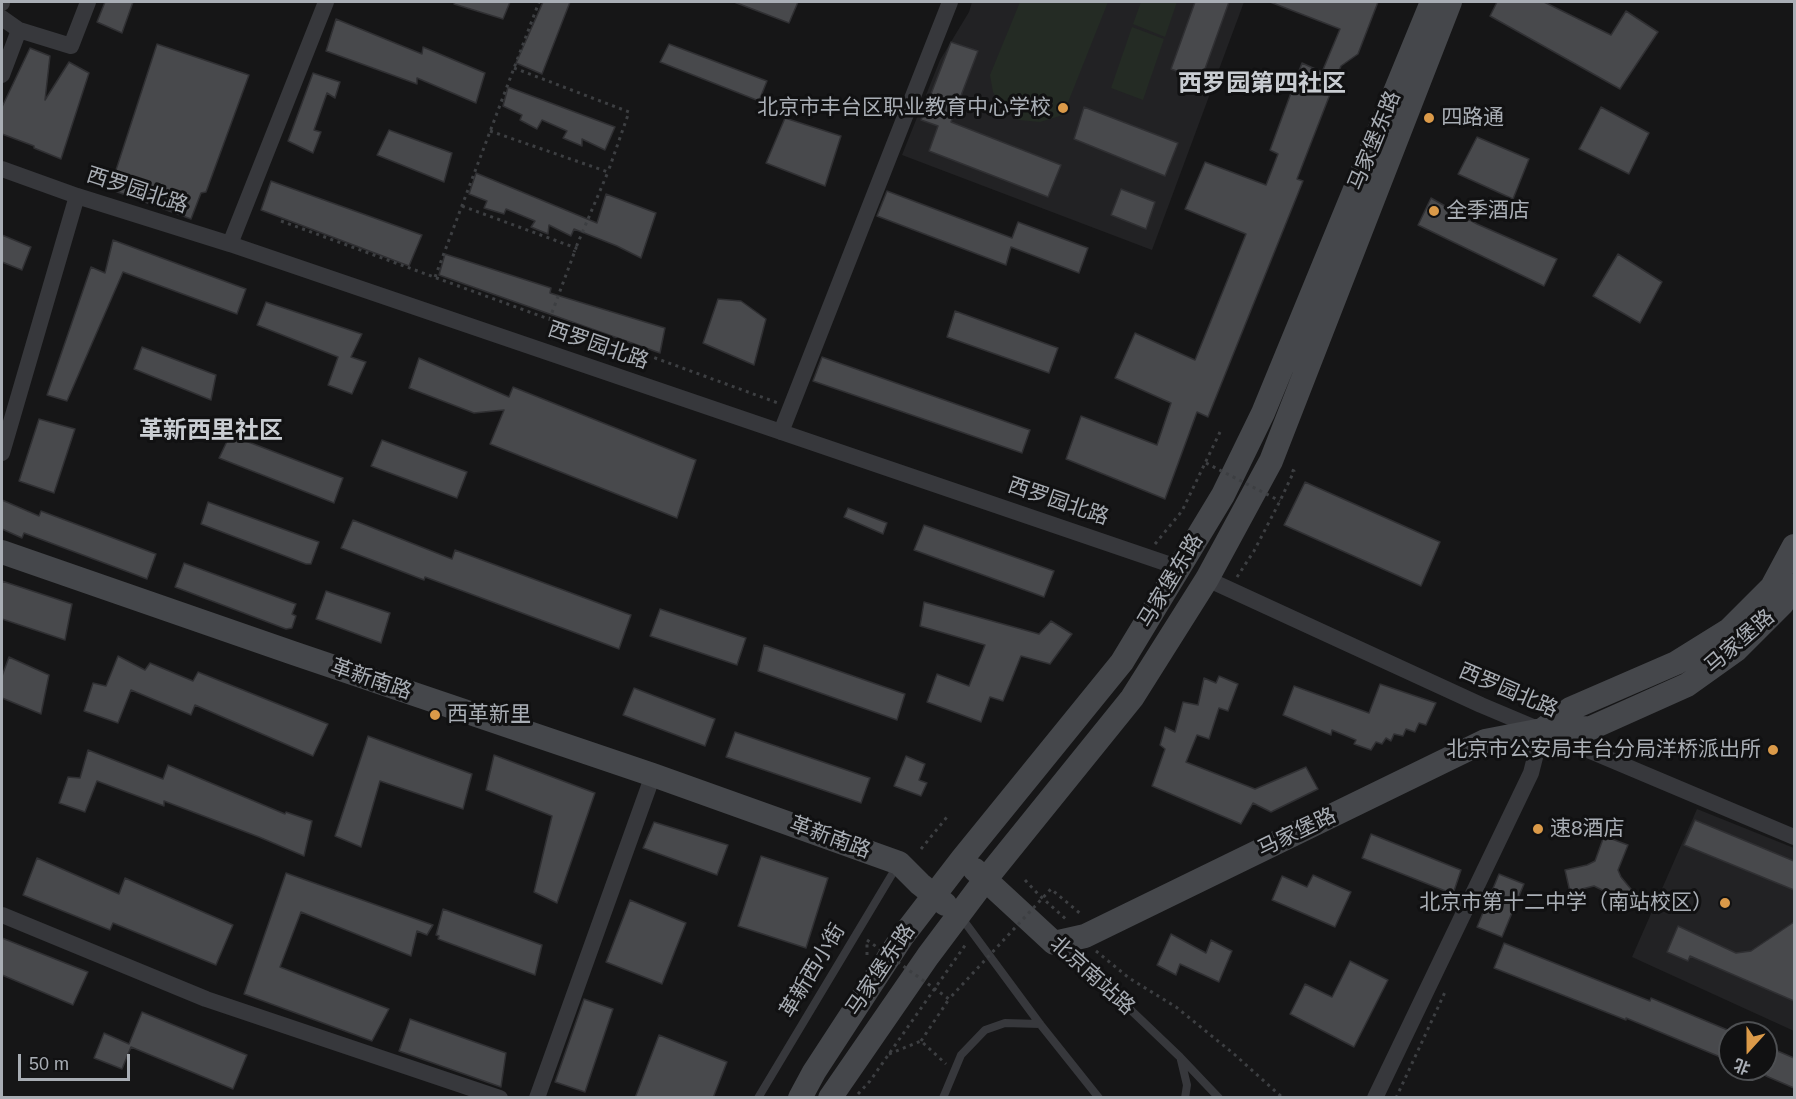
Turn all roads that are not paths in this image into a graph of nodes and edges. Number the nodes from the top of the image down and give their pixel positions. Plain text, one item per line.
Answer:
1 (87, 2) edge
2 (326, 2) edge
3 (950, 2) edge
4 (1432, 2) edge
5 (1450, 2) edge
6 (2, 18) edge
7 (19, 30) junction
8 (2, 75) edge
9 (2, 169) edge
10 (77, 196) junction
11 (230, 244) junction
12 (781, 432) junction
13 (2, 453) edge
14 (1794, 546) edge
15 (2, 552) edge
16 (1180, 567) junction
17 (1207, 579) junction
18 (1794, 586) edge
19 (1542, 730) junction
20 (653, 775) junction
21 (1794, 837) edge
22 (962, 858) junction
23 (899, 863) junction
24 (985, 880) junction
25 (933, 896) junction
26 (2, 915) edge
27 (959, 915) junction
28 (1054, 942) junction
29 (1040, 1024) junction
30 (1180, 1057) junction
31 (500, 1098) edge
32 (537, 1098) edge
33 (758, 1098) edge
34 (800, 1098) edge
35 (830, 1098) edge
36 (943, 1098) edge
37 (1100, 1098) edge
38 (1185, 1098) edge
39 (1219, 1098) edge
40 (1376, 1098) edge

1 - 7 street
2 - 11 street
3 - 12 street
4 - 16 main road, 马家堡东路
5 - 17 main road, 马家堡东路
6 - 7 street
7 - 8 street
9 - 10 street, 西罗园北路
10 - 11 street, 西罗园北路
10 - 13 street
11 - 12 street, 西罗园北路
12 - 16 street, 西罗园北路
14 - 19 main road, 马家堡路
15 - 20 main road, 革新南路
16 - 22 main road, 马家堡东路
17 - 19 street, 西罗园北路
17 - 24 main road, 马家堡东路
18 - 19 main road, 马家堡路
19 - 21 street, 西罗园北路
19 - 28 main road, 马家堡路
19 - 40 street
20 - 23 main road, 革新南路
20 - 32 street
22 - 24 main road, 北京南站路
22 - 25 main road, 马家堡东路
23 - 25 main road, 革新南路
23 - 33 lane, 革新西小街
24 - 27 main road, 马家堡东路
24 - 28 main road, 北京南站路
25 - 27 main road, 革新南路
25 - 34 main road, 马家堡东路
26 - 31 street
27 - 29 lane
27 - 35 main road, 马家堡东路
28 - 30 lane, 北京南站路
29 - 36 lane
29 - 37 lane
30 - 38 lane
30 - 39 lane, 北京南站路

